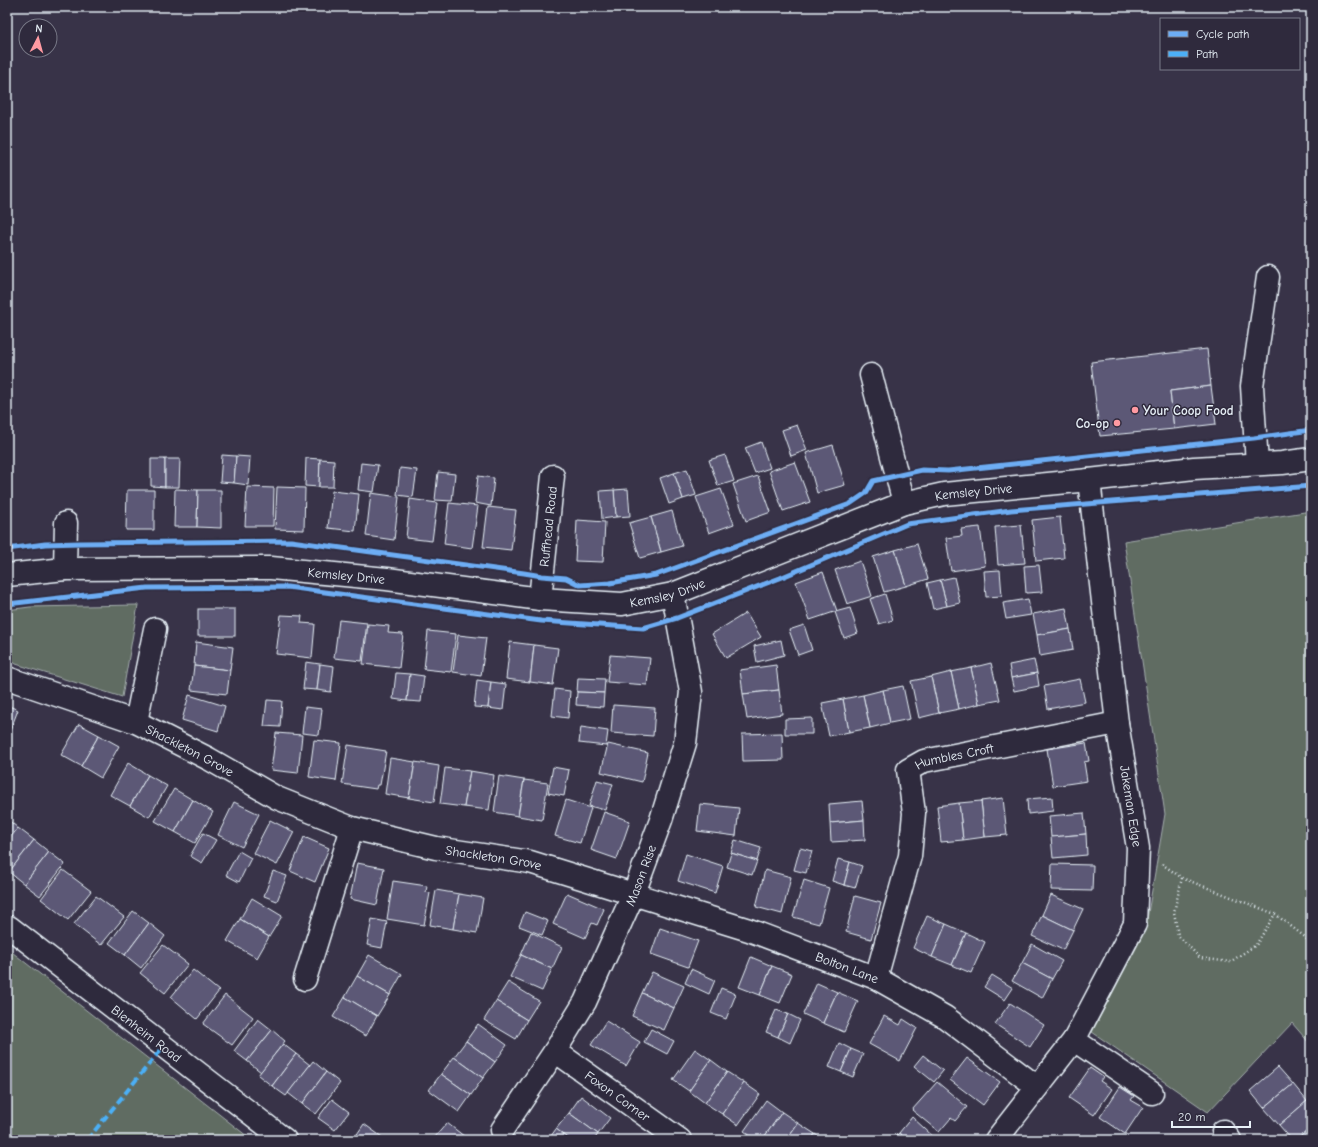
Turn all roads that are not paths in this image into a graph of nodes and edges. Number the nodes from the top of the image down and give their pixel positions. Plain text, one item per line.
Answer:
1 (1268, 277) dead end
2 (871, 375) dead end
3 (1311, 459) edge
4 (1257, 464) junction
5 (553, 476) dead end
6 (1089, 480) junction
7 (904, 503) junction
8 (66, 523) dead end
9 (65, 569) junction
10 (7, 575) edge
11 (673, 594) junction
12 (540, 599) junction
13 (155, 629) dead end
14 (7, 678) edge
15 (136, 722) junction
16 (1117, 723) junction
17 (352, 828) junction
18 (634, 893) junction
19 (8, 927) edge
20 (876, 978) junction
21 (305, 979) dead end
22 (1074, 1040) junction
23 (555, 1051) junction
24 (1037, 1087) junction
25 (1152, 1093) dead end
26 (502, 1130) dead end
27 (285, 1140) edge
28 (680, 1140) edge
29 (996, 1140) edge

1 - 4 street
2 - 7 street
3 - 4 street, Kemsley Drive
4 - 6 street, Kemsley Drive
5 - 12 street, Ruffhead Road
6 - 7 street, Kemsley Drive
6 - 16 street, Jakeman Edge
7 - 11 street, Kemsley Drive
8 - 9 street
9 - 10 street, Kemsley Drive
9 - 12 street, Kemsley Drive
11 - 12 street, Kemsley Drive
11 - 18 street, Mason Rise
13 - 15 street, Shackleton Grove
14 - 15 street, Shackleton Grove
15 - 17 street, Shackleton Grove
16 - 20 street, Humbles Croft
16 - 22 street, Jakeman Edge
17 - 18 street, Shackleton Grove
17 - 21 street
18 - 20 street, Bolton Lane
18 - 23 street, Mason Rise
19 - 27 street, Blenheim Road
20 - 24 street, Bolton Lane
22 - 24 street, Jakeman Edge
22 - 25 street
23 - 26 street, Mason Rise
23 - 28 street, Foxon Corner
24 - 29 street, Jakeman Edge

